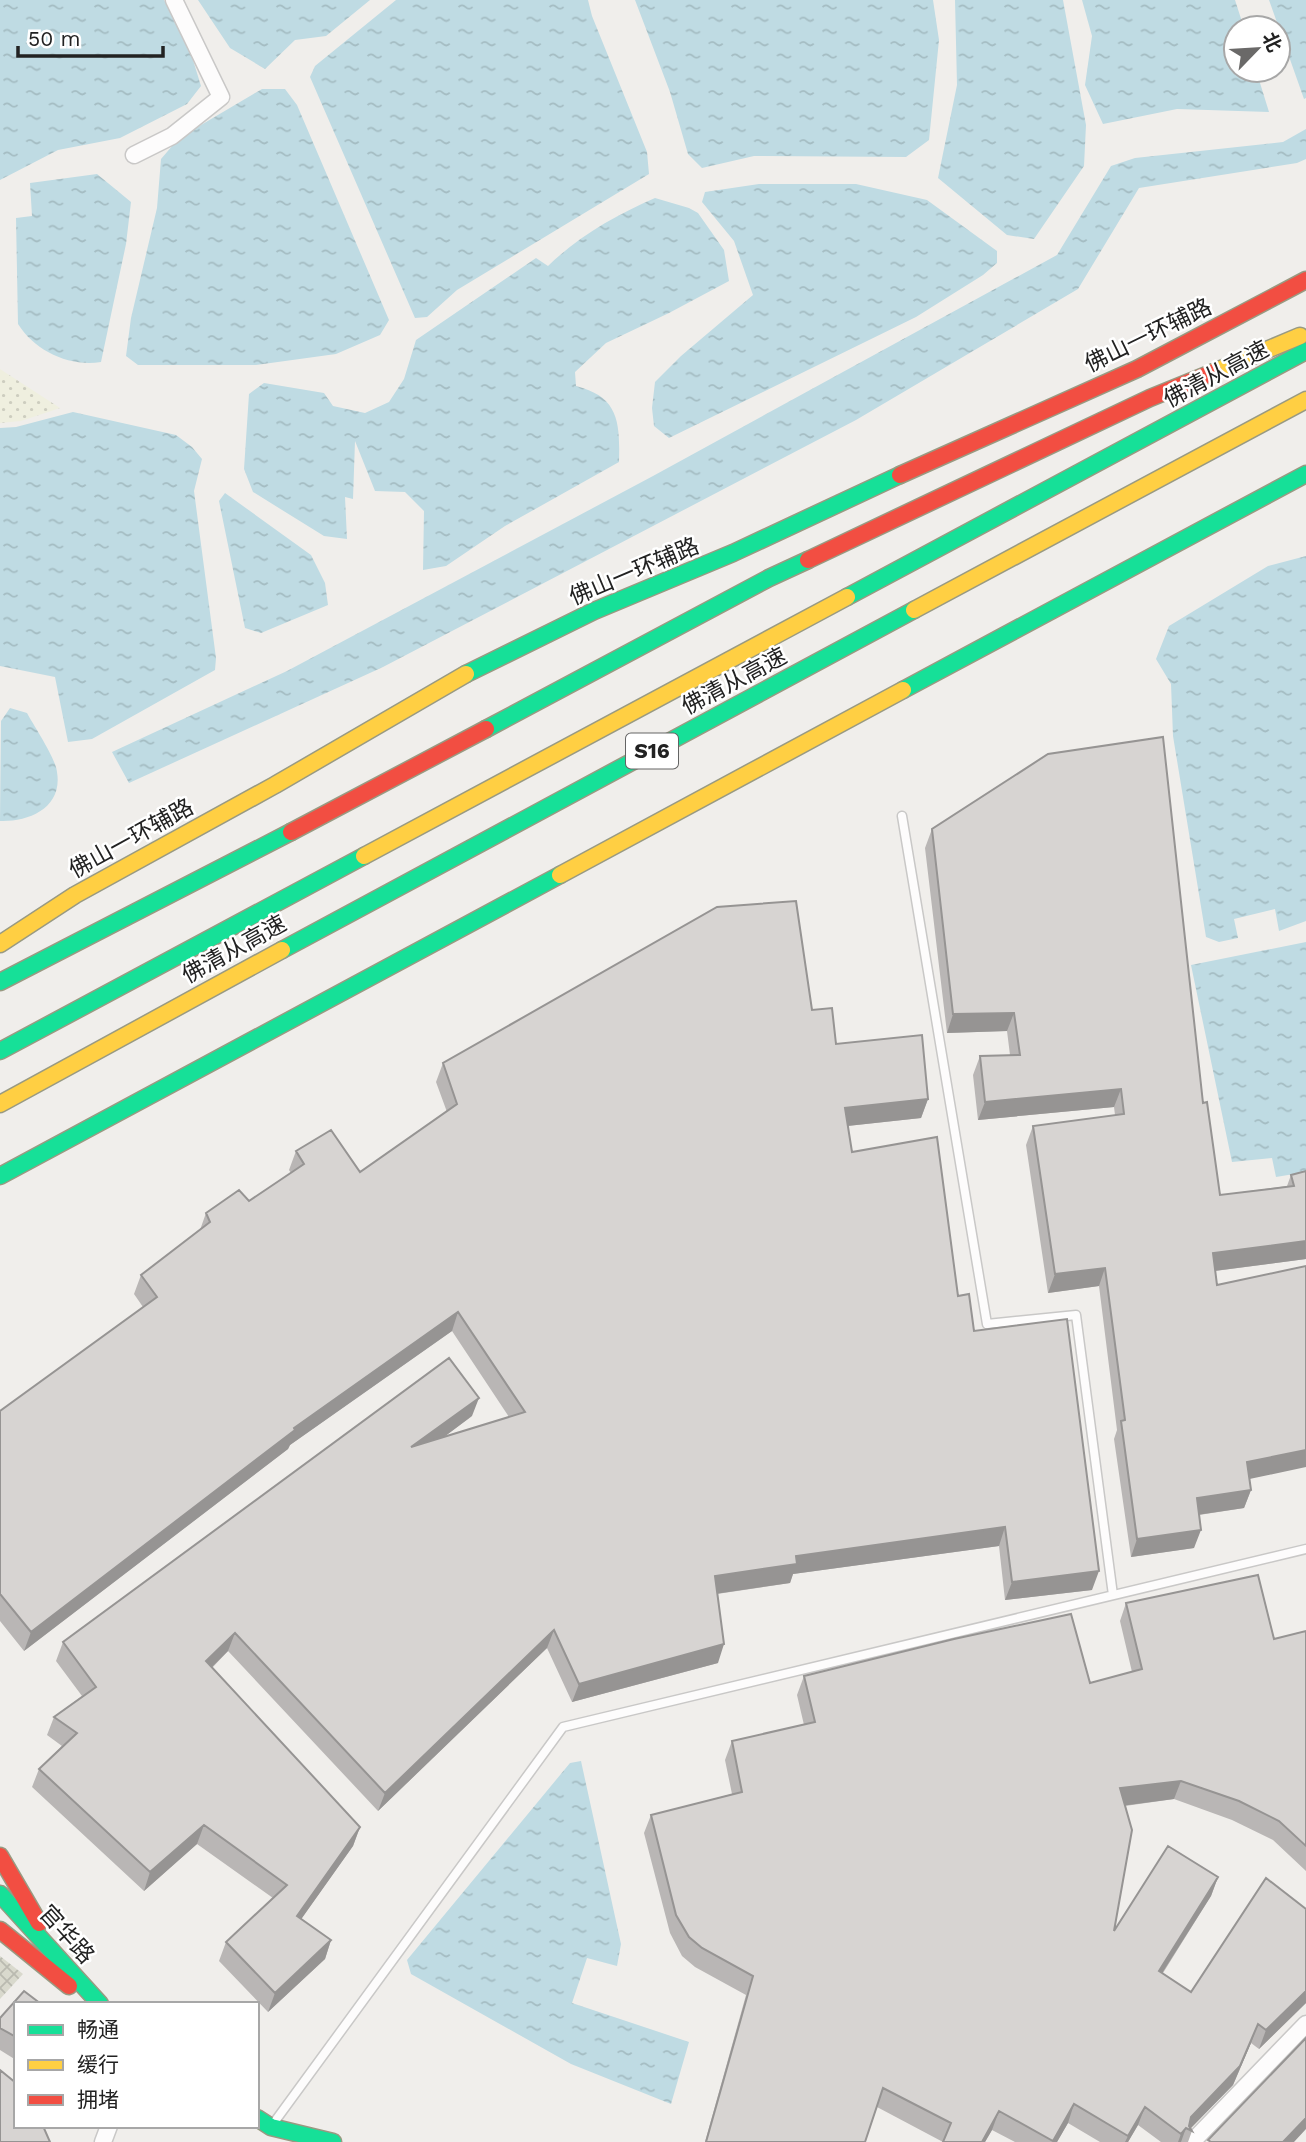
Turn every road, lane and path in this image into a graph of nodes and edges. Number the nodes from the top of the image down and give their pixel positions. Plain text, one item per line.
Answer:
1 (174, 0) edge
2 (134, 155) dead end
3 (1306, 280) edge
4 (1306, 334) edge
5 (1306, 351) edge
6 (1306, 400) edge
7 (1306, 474) edge
8 (902, 816) dead end
9 (0, 944) edge
10 (0, 982) edge
11 (0, 1051) edge
12 (0, 1104) edge
13 (0, 1176) edge
14 (1306, 1549) edge
15 (1113, 1595) junction
16 (0, 1856) edge
17 (0, 1894) edge
18 (0, 1930) edge
19 (68, 1969) junction
20 (90, 2002) edge
21 (98, 2002) edge
22 (1306, 2024) edge
23 (264, 2123) edge
24 (333, 2142) edge
25 (1192, 2142) edge

1 - 2 street
3 - 9 main road, 佛山一环辅路
4 - 10 main road
5 - 11 main road, 佛清从高速 / S16
6 - 12 main road, 佛清从高速 / S16
7 - 13 main road
8 - 15 lane
14 - 15 lane
15 - 23 lane
16 - 19 main road
17 - 19 main road, 官华路
18 - 20 main road
19 - 21 main road, 官华路
22 - 25 street
23 - 24 main road

